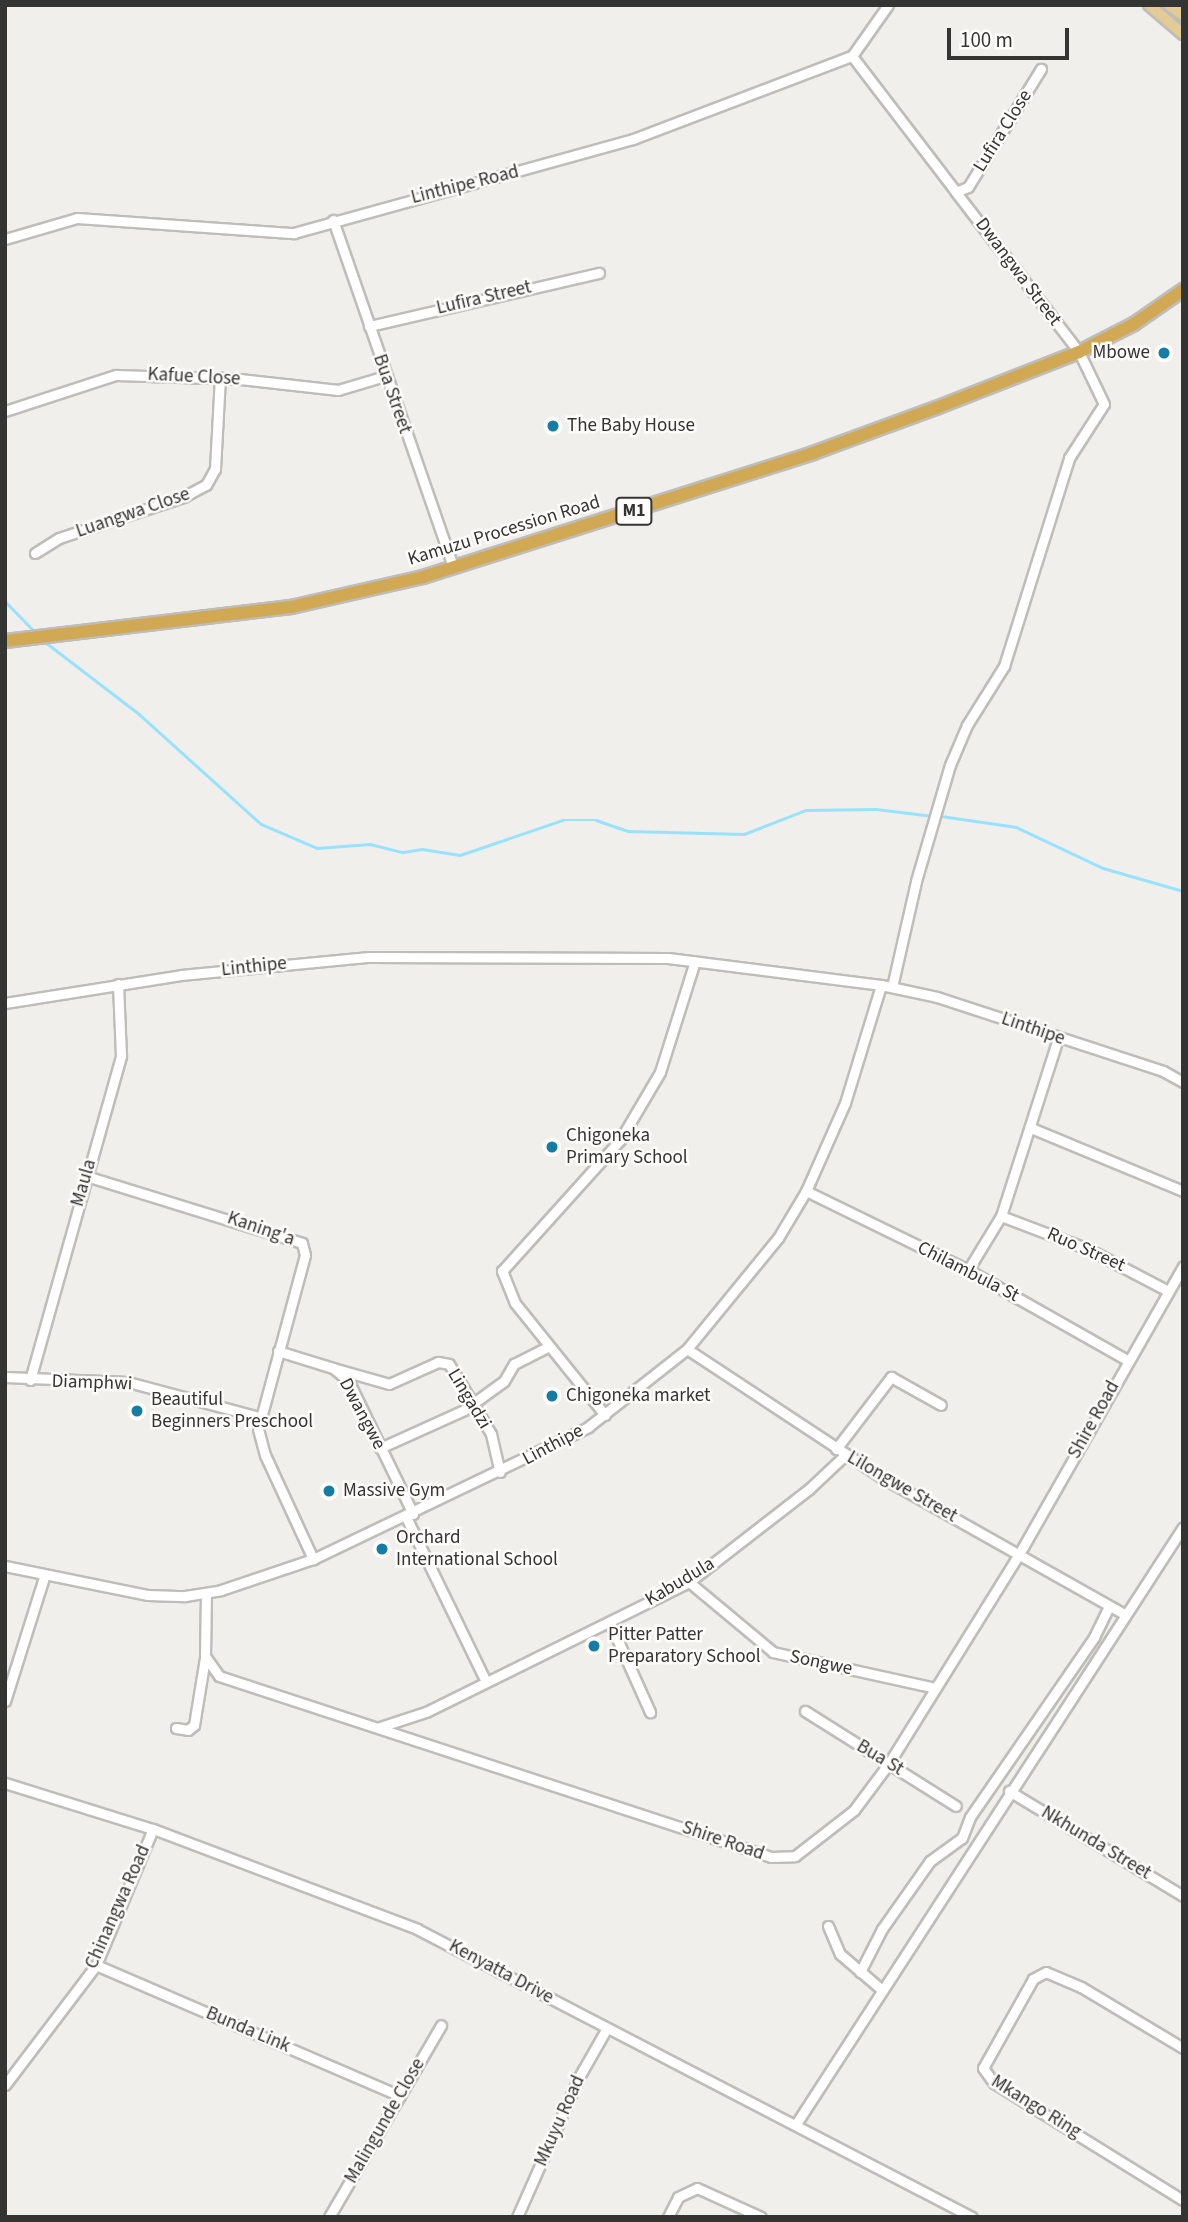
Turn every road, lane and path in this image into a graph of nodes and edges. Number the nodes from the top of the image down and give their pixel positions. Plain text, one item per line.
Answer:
1 (888, 5) edge
2 (1149, 5) edge
3 (1169, 5) edge
4 (1183, 15) edge
5 (1183, 34) edge
6 (852, 56) junction
7 (1041, 69) dead end
8 (959, 192) junction
9 (333, 220) junction
10 (5, 239) edge
11 (600, 273) dead end
12 (1183, 290) edge
13 (369, 326) junction
14 (1079, 352) junction
15 (385, 376) junction
16 (220, 377) junction
17 (5, 411) edge
18 (36, 553) dead end
19 (453, 567) junction
20 (5, 641) edge
21 (695, 961) junction
22 (118, 984) junction
23 (881, 985) junction
24 (892, 987) junction
25 (5, 1003) edge
26 (1058, 1038) junction
27 (1183, 1082) edge
28 (1031, 1128) junction
29 (86, 1176) junction
30 (806, 1191) junction
31 (1183, 1191) edge
32 (1001, 1216) junction
33 (1183, 1266) edge
34 (968, 1270) junction
35 (1168, 1291) junction
36 (547, 1347) junction
37 (687, 1349) junction
38 (278, 1351) junction
39 (1127, 1360) junction
40 (333, 1368) junction
41 (5, 1377) edge
42 (30, 1380) junction
43 (474, 1402) junction
44 (941, 1405) dead end
45 (605, 1415) junction
46 (259, 1417) junction
47 (380, 1448) junction
48 (836, 1449) junction
49 (845, 1455) junction
50 (500, 1472) junction
51 (410, 1515) junction
52 (1183, 1527) edge
53 (1018, 1554) junction
54 (313, 1559) junction
55 (5, 1566) edge
56 (44, 1577) junction
57 (689, 1582) junction
58 (206, 1593) junction
59 (1109, 1606) junction
60 (1124, 1615) junction
61 (610, 1623) junction
62 (205, 1656) junction
63 (485, 1680) junction
64 (935, 1688) junction
65 (5, 1701) edge
66 (805, 1710) dead end
67 (650, 1712) dead end
68 (379, 1727) junction
69 (176, 1728) dead end
70 (889, 1763) junction
71 (5, 1783) edge
72 (1009, 1791) junction
73 (956, 1806) dead end
74 (153, 1829) junction
75 (1183, 1896) edge
76 (828, 1926) dead end
77 (96, 1965) junction
78 (860, 1972) junction
79 (881, 1989) junction
80 (441, 2025) dead end
81 (607, 2028) junction
82 (1183, 2048) edge
83 (5, 2085) edge
84 (400, 2096) junction
85 (796, 2124) junction
86 (1183, 2200) edge
87 (519, 2216) edge
88 (329, 2217) edge
89 (668, 2217) edge
90 (761, 2217) edge
91 (972, 2217) edge

1 - 6 street
2 - 5 main road
3 - 4 main road
6 - 8 street, Dwangwa Street
6 - 9 street, Linthipe Road
7 - 8 street, Lufira Close
8 - 14 street, Dwangwa Street
9 - 10 street, Linthipe Road
9 - 13 street, Bua Street
11 - 13 street, Lufira Street
12 - 14 highway, Kamuzu Procession Road / M1
13 - 15 street, Bua Street
14 - 19 highway, Kamuzu Procession Road / M1
14 - 24 street, Dwangwa Street
15 - 16 street, Kafue Close
15 - 19 street, Bua Street
16 - 17 street, Kafue Close
16 - 18 street, Luangwa Close
19 - 20 highway, Kamuzu Procession Road / M1
21 - 22 street, Linthipe
21 - 23 street, Linthipe
21 - 36 street
22 - 25 street, Linthipe
22 - 29 street, Maula
23 - 24 street, Linthipe
23 - 30 street, Linthipe
24 - 26 street, Linthipe
26 - 27 street, Linthipe
26 - 28 street
28 - 31 street
28 - 32 street
29 - 38 street, Kaning'a
29 - 42 street, Maula
30 - 34 street, Chilambula St
30 - 37 street, Linthipe
32 - 34 street
32 - 35 street, Ruo Street
33 - 35 street, Shire Road
34 - 39 street, Chilambula St
35 - 39 street, Shire Road
36 - 43 street
36 - 45 street
37 - 45 street, Linthipe
37 - 48 street, Lilongwe Street
38 - 40 street, Dwangwe
38 - 46 street, Kaning'a
39 - 53 street, Shire Road
40 - 43 street, Lingadzi
40 - 47 street, Dwangwe
41 - 42 street, Diamphwi
42 - 46 street, Diamphwi
43 - 47 street
43 - 50 street, Lingadzi
44 - 48 street
45 - 50 street, Linthipe
46 - 54 street
47 - 51 street, Dwangwe
48 - 49 street, Lilongwe Street
49 - 53 street, Lilongwe Street
49 - 57 street, Kabudula
50 - 51 street, Linthipe
51 - 54 street, Linthipe
51 - 63 street, Dwangwe
52 - 60 street
53 - 59 street, Lilongwe Street
53 - 64 street, Shire Road
54 - 58 street, Linthipe
55 - 56 street, Linthipe
56 - 58 street, Linthipe
56 - 65 street
57 - 61 street, Kabudula
57 - 64 street, Songwe
58 - 62 street
59 - 60 street, Lilongwe Street
59 - 78 street
60 - 72 street
61 - 63 street, Kabudula
61 - 67 street
62 - 68 street, Shire Road
62 - 69 street
63 - 68 street, Kabudula
64 - 70 street, Shire Road
66 - 70 street, Bua St
68 - 70 street, Shire Road
70 - 73 street, Bua St
71 - 74 street, Kenyatta Drive
72 - 75 street, Nkhunda Street
72 - 79 street
74 - 77 street, Chinangwa Road
74 - 81 street, Kenyatta Drive
76 - 78 street
77 - 83 street, Chinangwa Road
77 - 84 street, Bunda Link
78 - 79 street
79 - 85 street
80 - 84 street, Malingunde Close
81 - 85 street, Kenyatta Drive
81 - 87 street, Mkuyu Road
82 - 86 street, Mkango Ring
84 - 88 street, Malingunde Close
85 - 91 street, Kenyatta Drive
89 - 90 street

